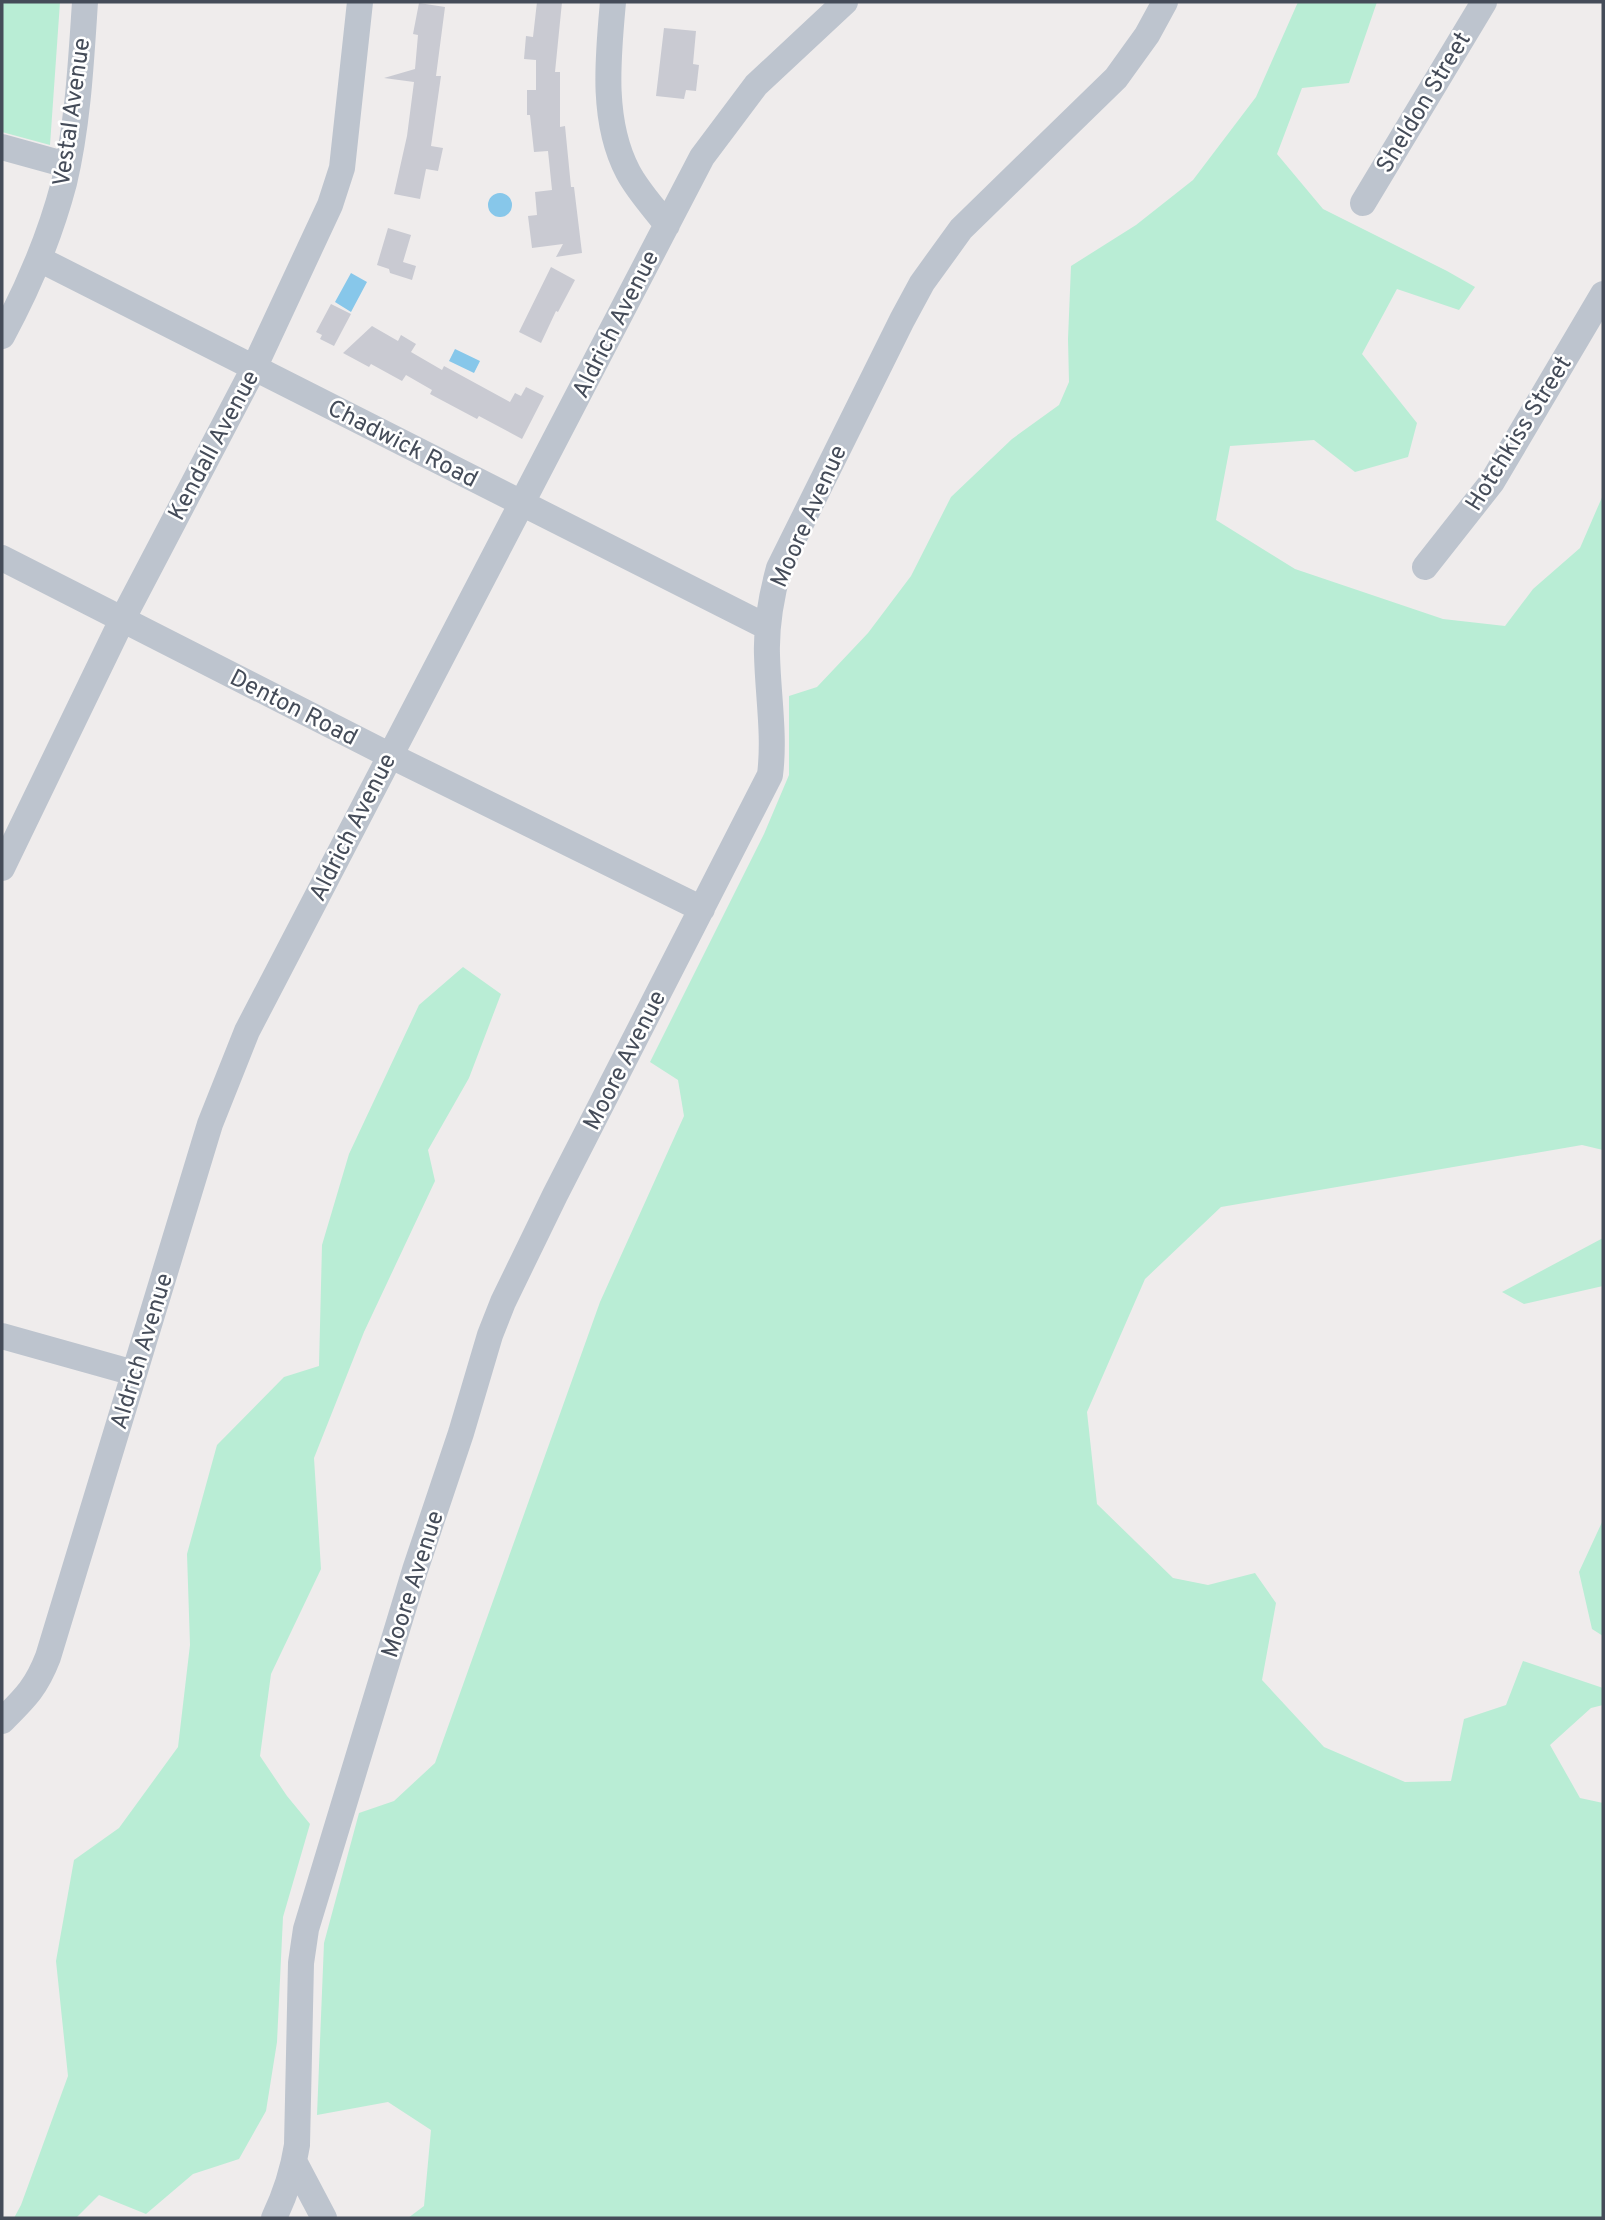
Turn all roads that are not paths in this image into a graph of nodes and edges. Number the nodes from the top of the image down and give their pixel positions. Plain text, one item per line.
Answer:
1 (85, 2) edge
2 (360, 2) edge
3 (613, 2) edge
4 (845, 2) edge
5 (1165, 2) edge
6 (1484, 2) edge
7 (2, 147) edge
8 (67, 165) junction
9 (1363, 203) dead end
10 (667, 225) junction
11 (39, 259) junction
12 (1603, 294) edge
13 (2, 336) edge
14 (254, 368) junction
15 (522, 503) junction
16 (2, 558) edge
17 (1425, 567) dead end
18 (122, 620) junction
19 (767, 627) junction
20 (389, 755) junction
21 (2, 868) edge
22 (702, 909) junction
23 (2, 1335) edge
24 (134, 1373) junction
25 (5, 1712) edge
26 (295, 2163) junction
27 (274, 2218) edge
28 (324, 2218) edge

1 - 8 street, Vestal Avenue
2 - 14 street, Kendall Avenue
3 - 10 street
4 - 10 street, Aldrich Avenue
5 - 19 street, Moore Avenue
6 - 9 street, Sheldon Street
7 - 8 street
8 - 11 street, Vestal Avenue
10 - 15 street, Aldrich Avenue
11 - 13 street, Vestal Avenue
11 - 14 street, Chadwick Road
12 - 17 street, Hotchkiss Street
14 - 15 street, Chadwick Road
14 - 18 street, Kendall Avenue
15 - 19 street, Chadwick Road
15 - 20 street, Aldrich Avenue
16 - 18 street, Denton Road
18 - 20 street, Denton Road
18 - 21 street, Kendall Avenue
19 - 22 street, Moore Avenue
20 - 22 street, Denton Road
20 - 24 street, Aldrich Avenue
22 - 26 street, Moore Avenue
23 - 24 street
24 - 25 street, Aldrich Avenue
26 - 27 street, Moore Avenue
26 - 28 street

